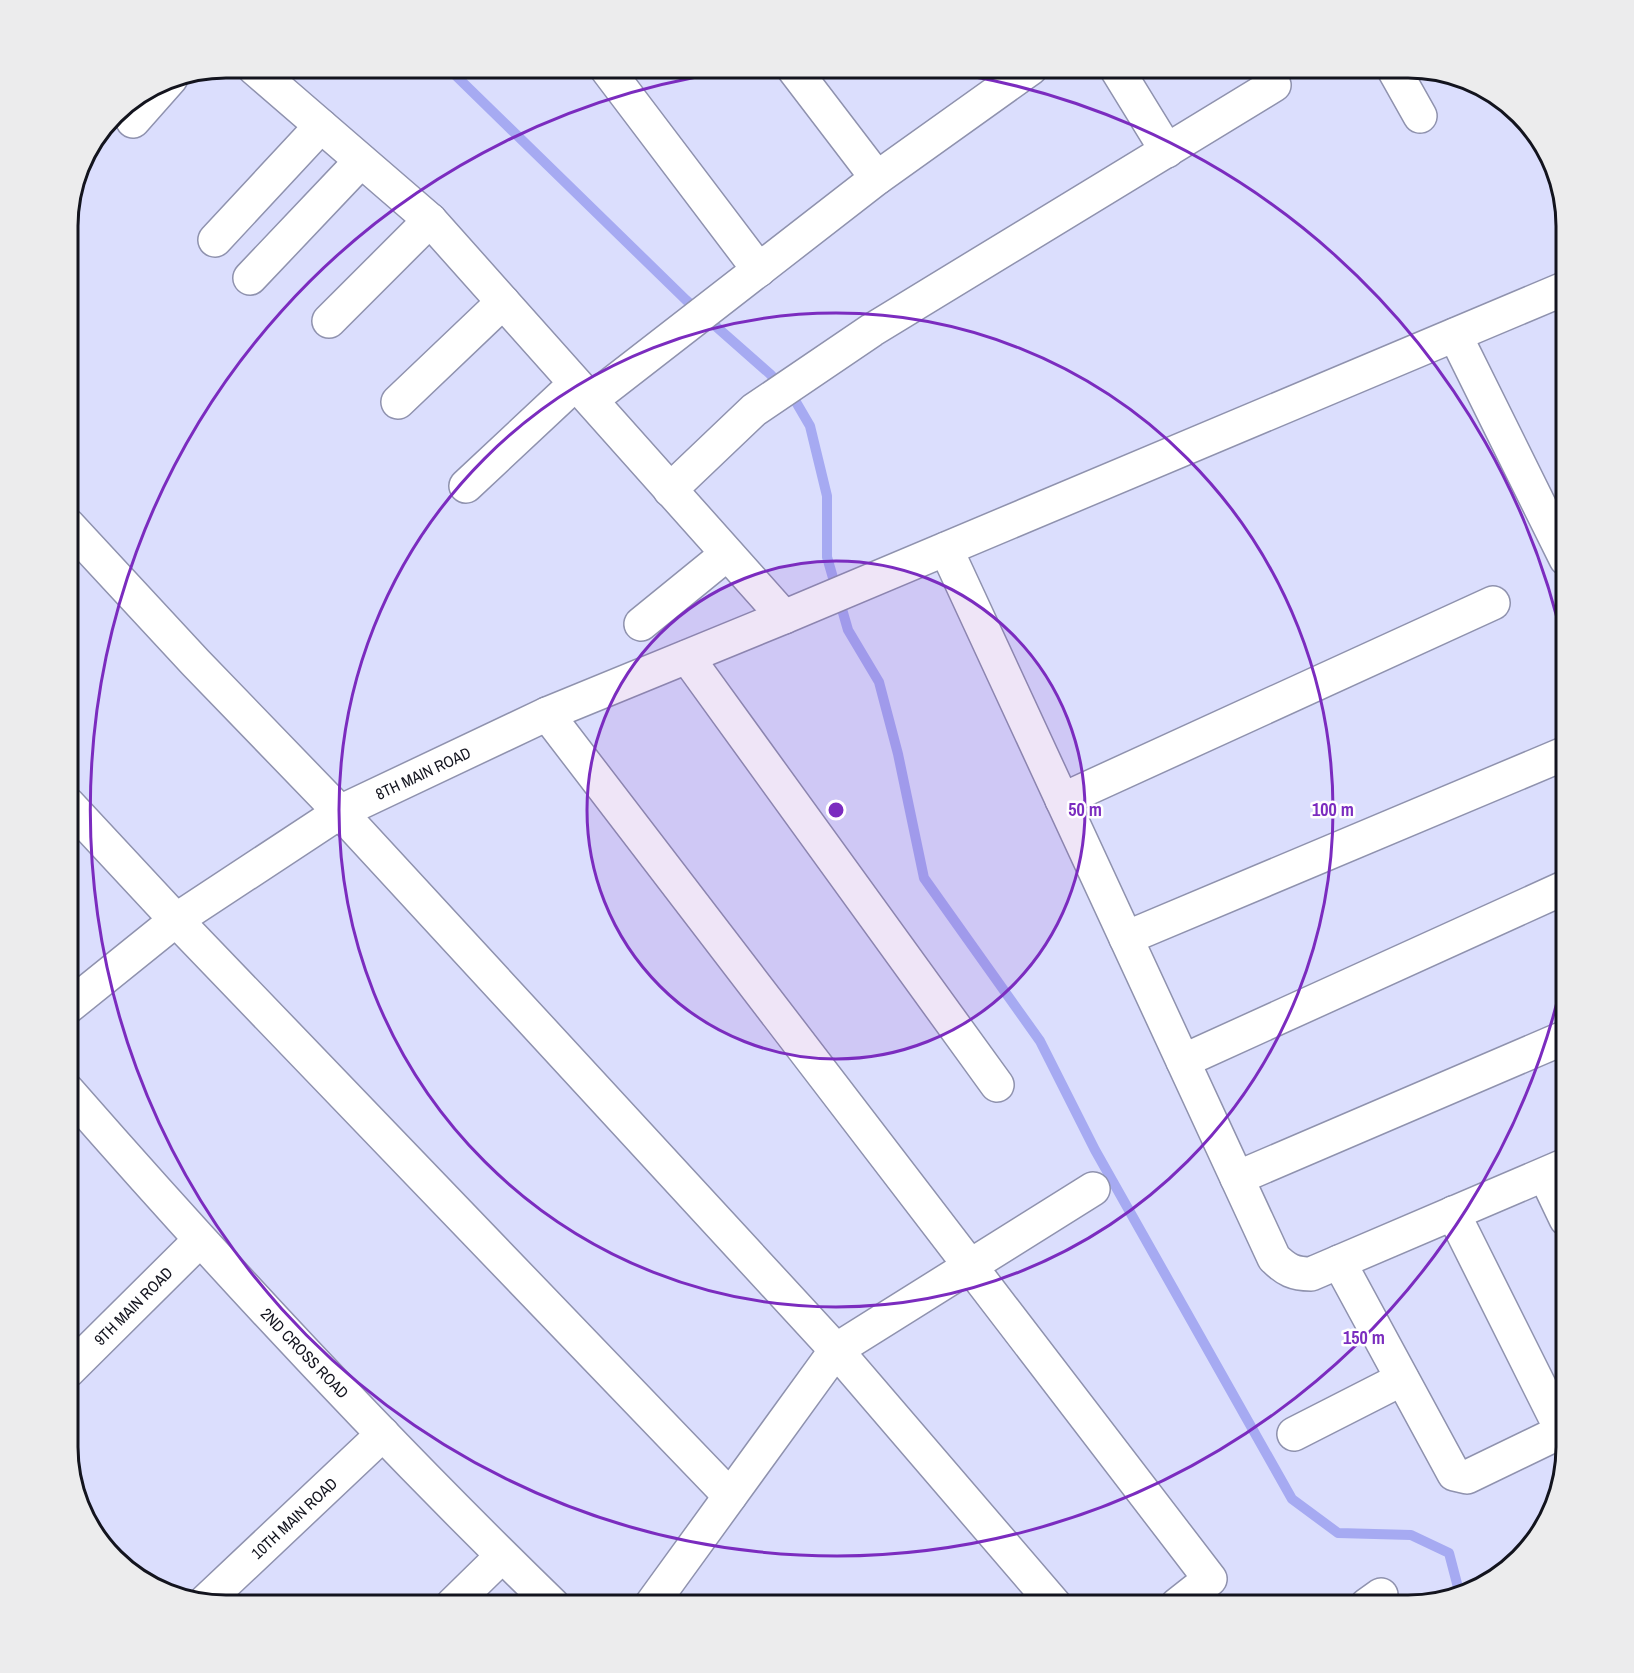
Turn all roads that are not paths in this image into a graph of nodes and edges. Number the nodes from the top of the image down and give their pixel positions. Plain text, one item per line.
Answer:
1 (266, 78) edge
2 (614, 78) edge
3 (801, 78) edge
4 (1005, 78) edge
5 (1122, 78) edge
6 (1405, 78) edge
7 (1274, 86) dead end
8 (155, 96) edge
9 (1420, 116) dead end
10 (134, 121) dead end
11 (321, 126) junction
12 (1167, 151) junction
13 (361, 160) junction
14 (877, 178) junction
15 (430, 220) junction
16 (215, 240) dead end
17 (759, 270) junction
18 (250, 278) dead end
19 (1556, 292) edge
20 (503, 302) junction
21 (329, 321) dead end
22 (1455, 335) junction
23 (583, 392) junction
24 (398, 402) dead end
25 (466, 486) dead end
26 (670, 490) junction
27 (78, 536) edge
28 (1556, 539) edge
29 (946, 549) junction
30 (727, 554) junction
31 (1493, 603) dead end
32 (784, 618) junction
33 (640, 624) dead end
34 (687, 657) junction
35 (547, 714) junction
36 (1556, 757) edge
37 (1062, 800) junction
38 (340, 812) junction
39 (78, 815) edge
40 (1556, 892) edge
41 (176, 920) junction
42 (1126, 938) junction
43 (78, 999) edge
44 (1556, 1041) edge
45 (1183, 1061) junction
46 (997, 1085) dead end
47 (78, 1102) edge
48 (1556, 1170) edge
49 (1237, 1178) junction
50 (1093, 1189) dead end
51 (1453, 1213) junction
52 (199, 1241) junction
53 (1339, 1262) junction
54 (970, 1266) junction
55 (836, 1350) junction
56 (78, 1361) edge
57 (1402, 1379) junction
58 (1556, 1419) edge
59 (1556, 1431) edge
60 (383, 1434) junction
61 (1294, 1434) dead end
62 (730, 1496) junction
63 (502, 1556) junction
64 (213, 1595) edge
65 (462, 1595) edge
66 (543, 1595) edge
67 (658, 1595) edge
68 (1046, 1595) edge
69 (1190, 1595) edge

1 - 11 street
2 - 17 street
3 - 14 street
4 - 14 street
5 - 12 street
6 - 9 street
7 - 12 street
8 - 10 street
11 - 13 street
11 - 16 street
12 - 26 street
13 - 15 street
13 - 18 street
14 - 17 street
15 - 20 street
15 - 21 street
17 - 23 street
19 - 22 street, 8TH MAIN ROAD
20 - 23 street
20 - 24 street
22 - 28 street
22 - 29 street, 8TH MAIN ROAD
23 - 25 street
23 - 26 street
26 - 30 street
27 - 38 street
29 - 32 street, 8TH MAIN ROAD
29 - 37 street
30 - 32 street
30 - 33 street
31 - 37 street
32 - 34 street, 8TH MAIN ROAD
34 - 35 street, 8TH MAIN ROAD
34 - 46 street
35 - 38 street, 8TH MAIN ROAD
35 - 54 street
36 - 42 street
37 - 42 street
38 - 41 street, 8TH MAIN ROAD
38 - 55 street
39 - 41 street
40 - 45 street
41 - 43 street, 8TH MAIN ROAD
41 - 62 street
42 - 45 street
44 - 49 street
45 - 49 street
47 - 52 street, 2ND CROSS ROAD
48 - 51 street
49 - 53 street
50 - 54 street
51 - 53 street
51 - 58 street
52 - 56 street, 9TH MAIN ROAD
52 - 60 street, 2ND CROSS ROAD
53 - 57 street
54 - 55 street
54 - 69 street
55 - 62 street
55 - 68 street
57 - 59 street
57 - 61 street
60 - 63 street, 2ND CROSS ROAD
60 - 64 street, 10TH MAIN ROAD
62 - 67 street
63 - 65 street
63 - 66 street, 2ND CROSS ROAD

